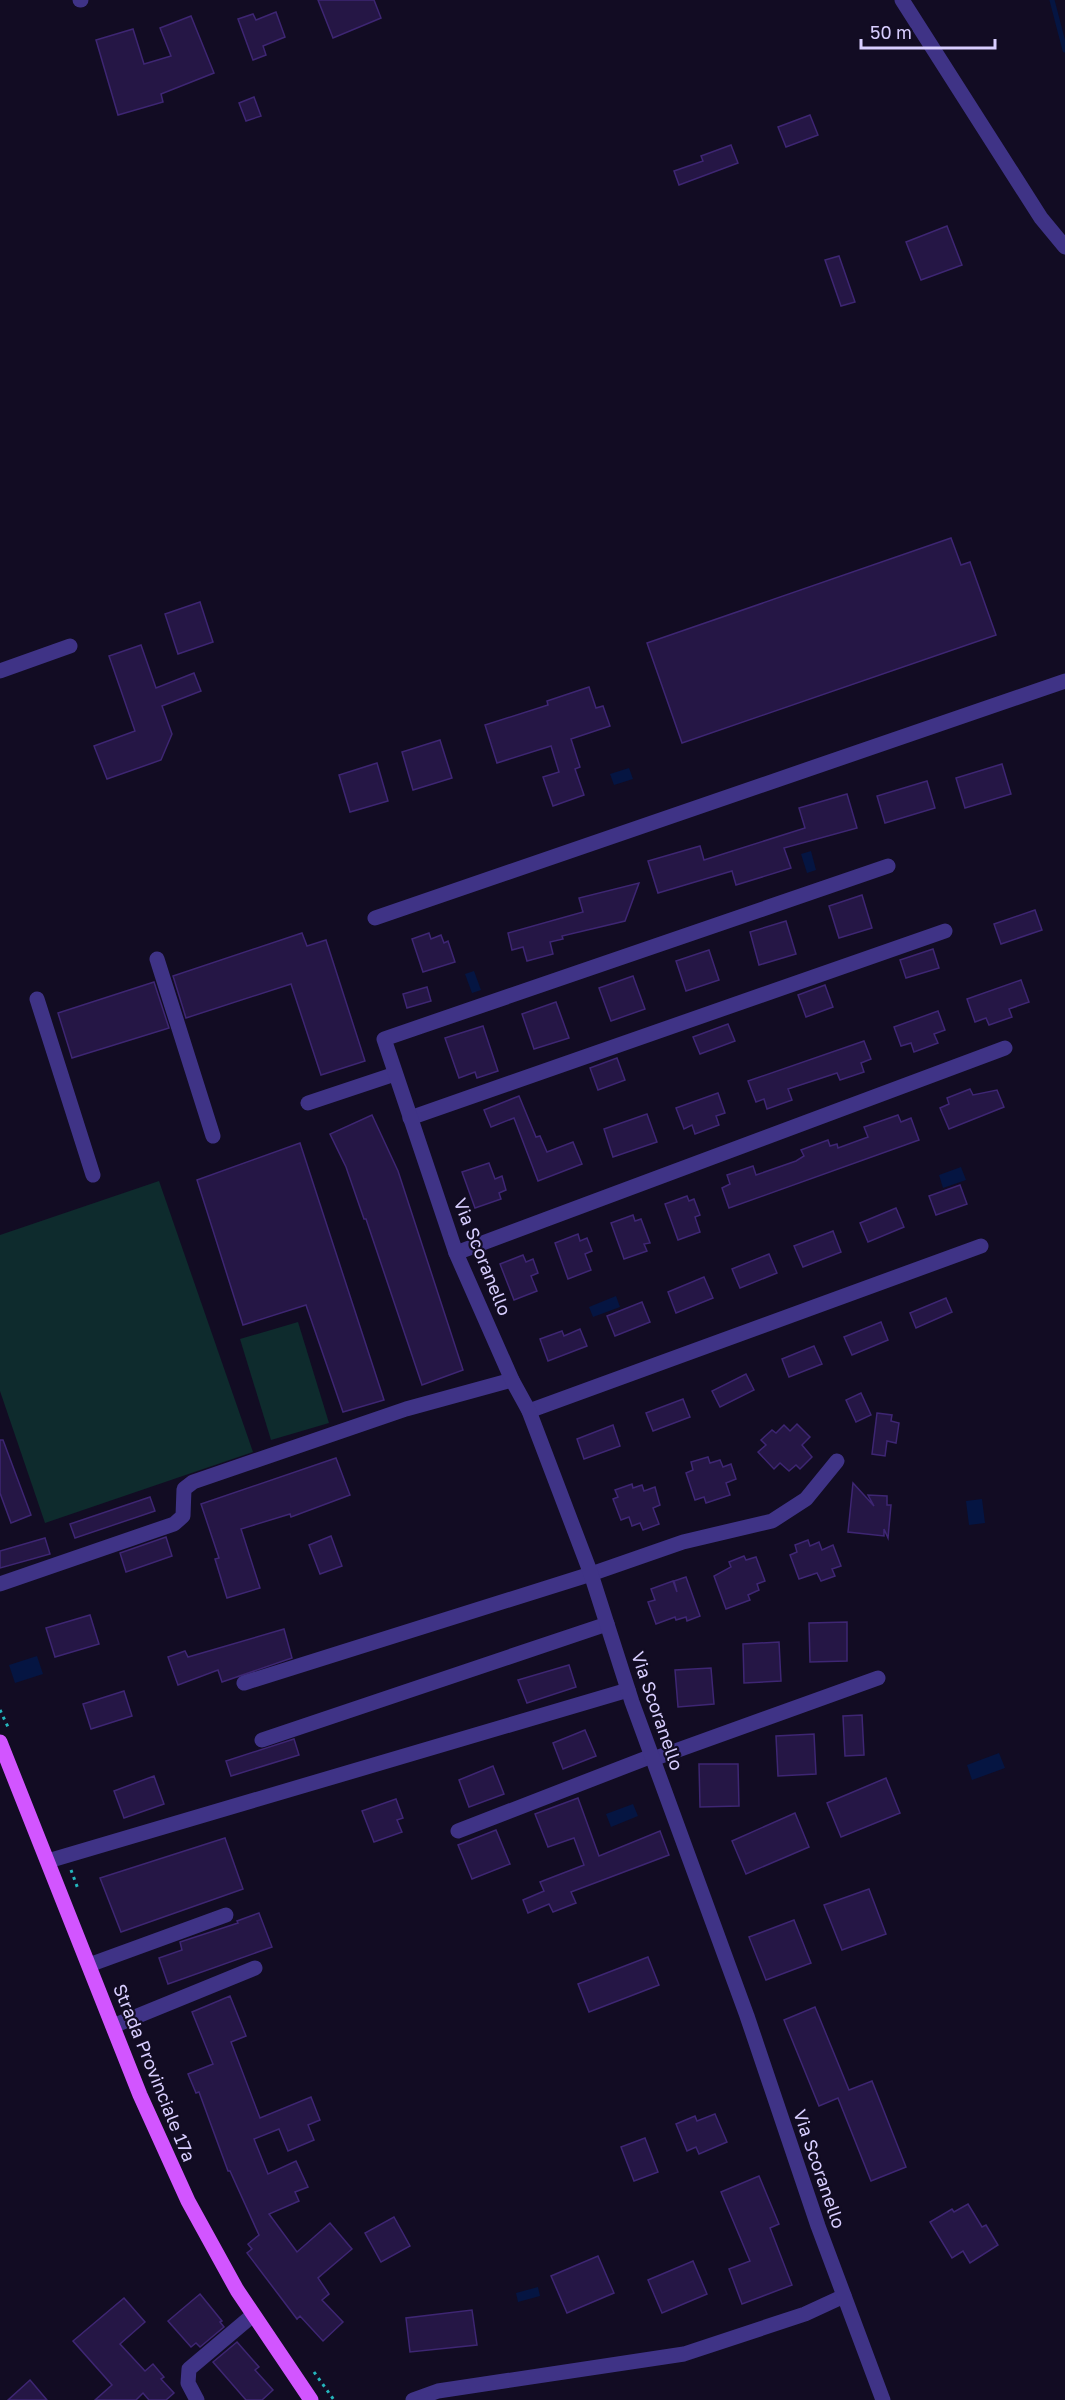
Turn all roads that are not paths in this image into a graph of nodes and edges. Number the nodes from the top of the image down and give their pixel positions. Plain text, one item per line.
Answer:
1 (902, 0) edge
2 (1065, 248) edge
3 (70, 646) dead end
4 (0, 671) edge
5 (1065, 681) edge
6 (888, 866) dead end
7 (375, 918) dead end
8 (945, 931) dead end
9 (157, 959) dead end
10 (37, 999) dead end
11 (1005, 1048) dead end
12 (395, 1074) junction
13 (308, 1103) dead end
14 (410, 1118) junction
15 (213, 1136) dead end
16 (93, 1175) dead end
17 (981, 1246) dead end
18 (456, 1253) junction
19 (512, 1380) junction
20 (529, 1411) junction
21 (837, 1461) dead end
22 (591, 1574) junction
23 (0, 1584) edge
24 (607, 1624) junction
25 (878, 1678) dead end
26 (244, 1683) dead end
27 (628, 1690) junction
28 (5, 1736) edge
29 (262, 1740) dead end
30 (652, 1758) junction
31 (458, 1831) dead end
32 (48, 1861) junction
33 (226, 1915) dead end
34 (89, 1965) junction
35 (255, 1968) dead end
36 (113, 2026) junction
37 (844, 2296) junction
38 (253, 2315) junction
39 (197, 2400) edge
40 (311, 2400) edge
41 (413, 2400) edge
42 (884, 2400) edge

1 - 2 street
3 - 4 street
5 - 7 street
6 - 12 street, Via Scoranello
8 - 14 street
9 - 15 street
10 - 16 street
11 - 18 street
12 - 13 street
12 - 14 street, Via Scoranello
14 - 18 street, Via Scoranello
17 - 20 street
18 - 19 street, Via Scoranello
19 - 20 street, Via Scoranello
19 - 23 street
20 - 22 street, Via Scoranello
21 - 22 street
22 - 24 street, Via Scoranello
22 - 26 street
24 - 27 street, Via Scoranello
24 - 29 street
25 - 30 street
27 - 30 street, Via Scoranello
27 - 32 street
28 - 32 main road, Strada Provinciale 17a
30 - 31 street
30 - 37 street, Via Scoranello
32 - 34 main road, Strada Provinciale 17a
33 - 34 street
34 - 36 main road, Strada Provinciale 17a
35 - 36 street
36 - 38 main road, Strada Provinciale 17a
37 - 41 street
37 - 42 street, Via Scoranello
38 - 39 street
38 - 40 main road, Strada Provinciale 17a

